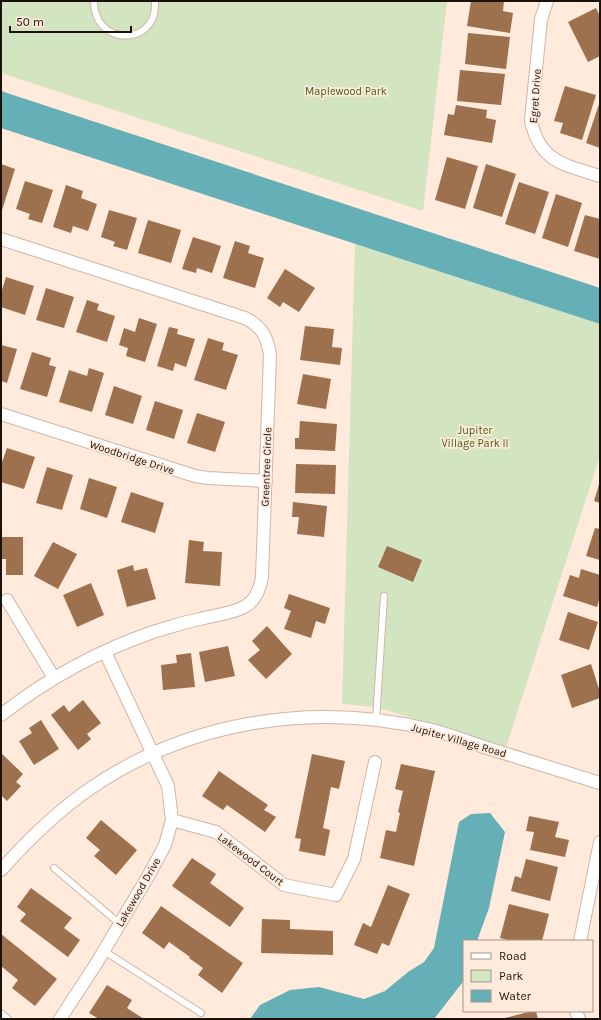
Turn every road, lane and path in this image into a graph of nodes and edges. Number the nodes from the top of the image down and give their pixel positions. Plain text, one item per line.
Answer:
1 (94, 1) edge
2 (156, 1) edge
3 (547, 1) edge
4 (600, 176) edge
5 (1, 239) edge
6 (1, 414) edge
7 (266, 481) junction
8 (384, 596) dead end
9 (7, 600) dead end
10 (105, 652) junction
11 (54, 678) junction
12 (1, 715) edge
13 (376, 720) junction
14 (152, 754) junction
15 (375, 762) dead end
16 (600, 783) edge
17 (172, 820) junction
18 (600, 842) edge
19 (54, 868) dead end
20 (1, 870) edge
21 (120, 924) junction
22 (580, 940) edge
23 (104, 951) junction
24 (1, 1013) edge
25 (201, 1013) dead end
26 (8, 1019) edge
27 (60, 1019) edge

1 - 2 lane
3 - 4 street, Egret Drive
5 - 7 street, Greentree Circle
6 - 7 street, Woodbridge Drive
7 - 10 street, Greentree Circle
8 - 13 lane
9 - 11 street
10 - 11 street, Greentree Circle
10 - 14 street, Lakewood Drive
11 - 12 street, Greentree Circle
13 - 14 street, Jupiter Village Road
13 - 16 street, Jupiter Village Road
14 - 17 street, Lakewood Drive
14 - 20 street, Jupiter Village Road
15 - 17 street, Lakewood Court
17 - 21 street, Lakewood Drive
18 - 22 street
19 - 21 lane
21 - 23 street, Lakewood Drive
23 - 25 lane
23 - 27 street, Lakewood Drive
24 - 26 lane

